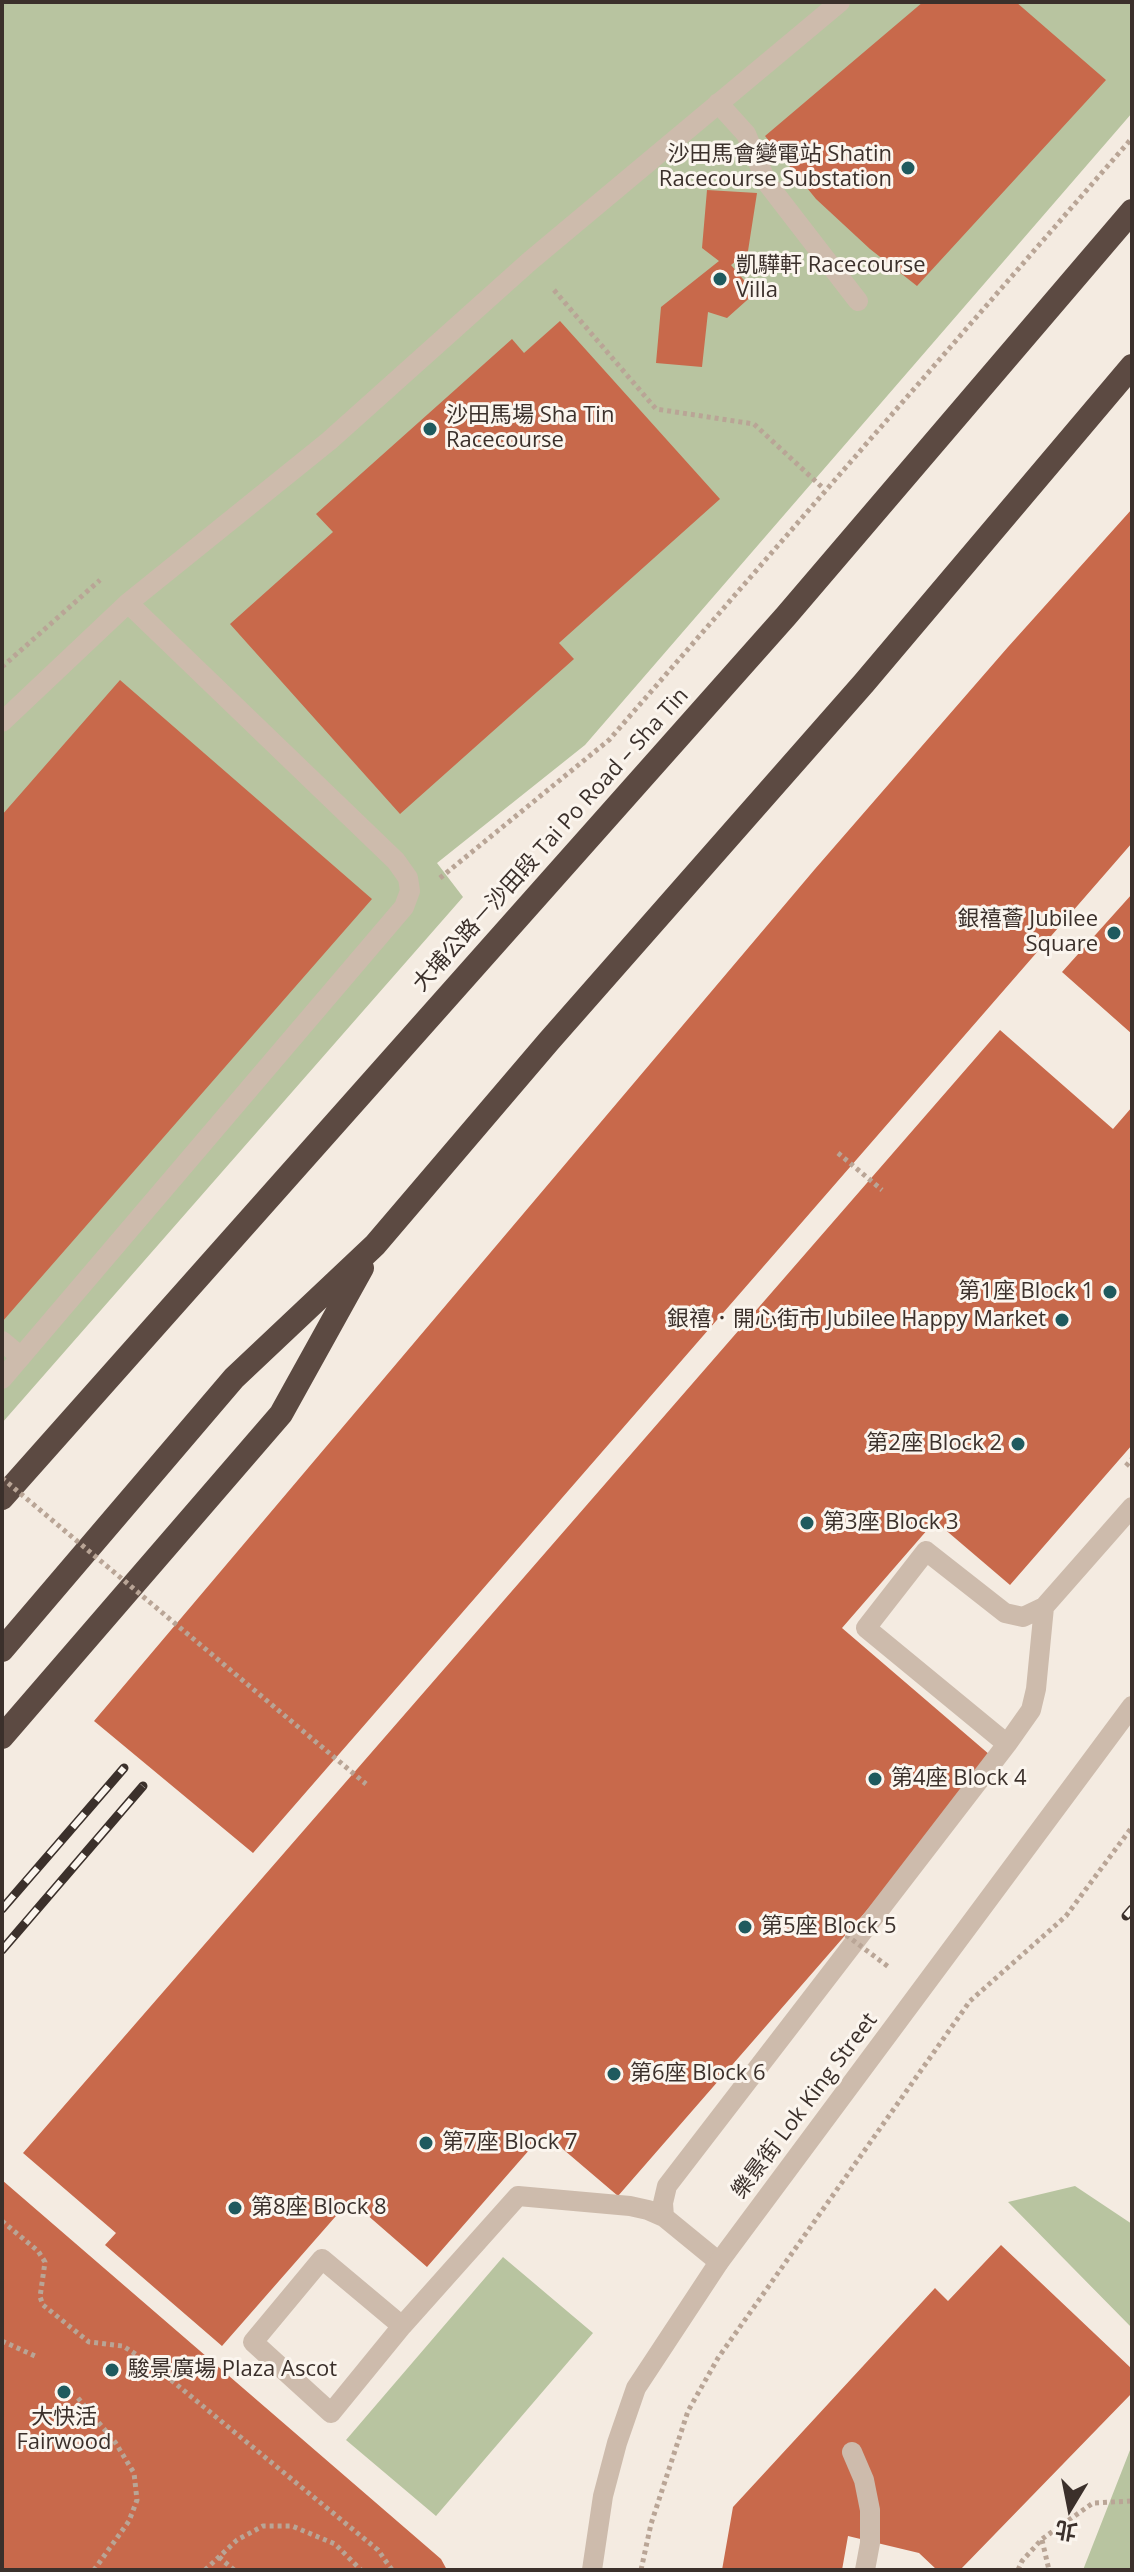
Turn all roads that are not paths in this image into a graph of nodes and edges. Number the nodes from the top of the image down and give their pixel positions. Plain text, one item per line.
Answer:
1 (840, 2) edge
2 (718, 103) junction
3 (1132, 211) edge
4 (858, 301) dead end
5 (1132, 366) edge
6 (128, 603) junction
7 (2, 722) edge
8 (375, 1245) junction
9 (2, 1341) edge
10 (21, 1357) junction
11 (2, 1379) edge
12 (2, 1498) edge
13 (1132, 1507) edge
14 (1044, 1607) junction
15 (2, 1650) edge
16 (1132, 1706) edge
17 (2, 1737) edge
18 (1007, 1744) junction
19 (667, 2186) junction
20 (630, 2206) junction
21 (664, 2217) junction
22 (719, 2262) junction
23 (402, 2326) junction
24 (852, 2452) dead end
25 (592, 2570) edge
26 (865, 2570) edge

1 - 2 street
2 - 4 street
2 - 6 street
3 - 12 highway, 大埔公路－沙田段 Tai Po Road – Sha Tin
5 - 8 highway
6 - 7 street
6 - 10 street
8 - 15 highway
8 - 17 highway
9 - 10 street
10 - 11 street
13 - 14 street
14 - 18 street
14 - 18 street
16 - 22 street, 樂景街 Lok King Street, bridge
18 - 19 street
19 - 20 street
19 - 21 street
20 - 21 street
20 - 23 street
21 - 22 street
22 - 25 street, 樂景街 Lok King Street, bridge
23 - 23 street
24 - 26 street

